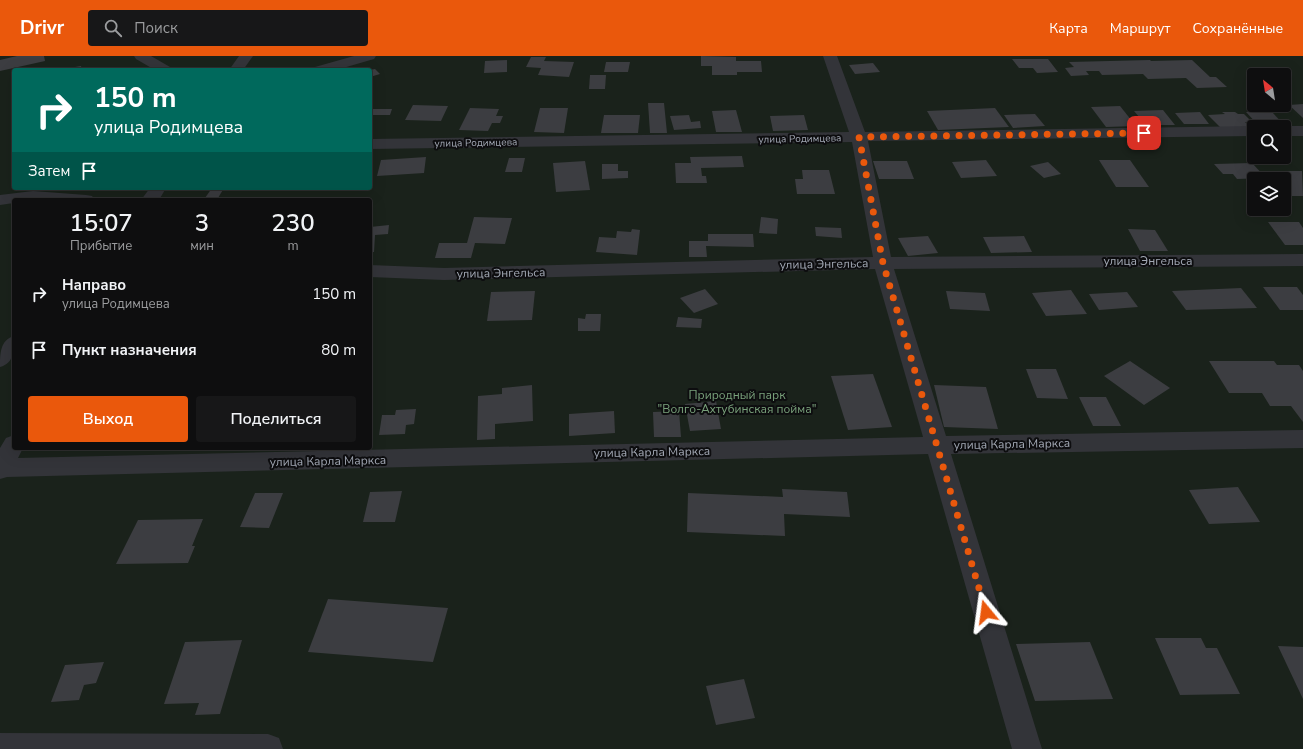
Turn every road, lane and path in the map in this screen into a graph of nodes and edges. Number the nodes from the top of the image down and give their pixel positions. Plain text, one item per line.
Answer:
1 (141, 56) edge
2 (246, 56) edge
3 (369, 56) edge
4 (830, 56) edge
5 (162, 68) edge
6 (237, 68) edge
7 (327, 68) edge
8 (1247, 131) edge
9 (1291, 131) edge
10 (1303, 131) edge
11 (859, 137) junction
12 (372, 144) edge
13 (16, 198) edge
14 (60, 198) edge
15 (12, 199) edge
16 (0, 200) edge
17 (1303, 260) edge
18 (883, 263) junction
19 (372, 271) edge
20 (12, 345) edge
21 (0, 361) edge
22 (1303, 439) edge
23 (936, 445) junction
24 (12, 448) edge
25 (1, 469) edge
26 (0, 748) edge
27 (268, 749) edge
28 (1027, 749) edge

1 - 5 street
2 - 6 street
3 - 7 street
4 - 11 street
8 - 11 street, улица Родимцева
9 - 10 street
11 - 12 street, улица Родимцева
11 - 18 street
13 - 14 street
15 - 16 street
17 - 18 street, улица Энгельса
18 - 19 street, улица Энгельса
18 - 23 street
20 - 21 lane
22 - 23 street, улица Карла Маркса
23 - 25 street, улица Карла Маркса
23 - 28 street
24 - 25 street
26 - 27 street

